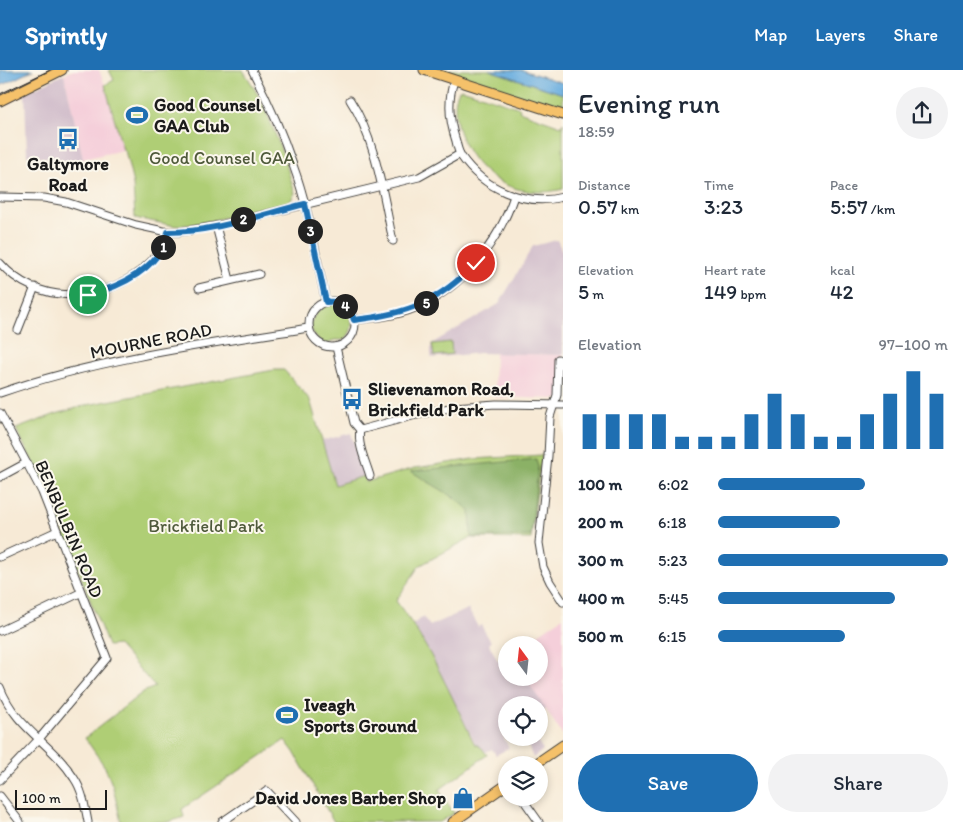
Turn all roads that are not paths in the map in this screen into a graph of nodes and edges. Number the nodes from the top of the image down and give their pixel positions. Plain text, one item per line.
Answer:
1 (62, 70) edge
2 (252, 70) edge
3 (424, 70) edge
4 (454, 80) junction
5 (350, 100) dead end
6 (0, 101) edge
7 (563, 116) edge
8 (460, 154) junction
9 (381, 187) junction
10 (514, 196) junction
11 (0, 197) edge
12 (563, 197) edge
13 (305, 204) junction
14 (216, 226) junction
15 (168, 232) junction
16 (393, 241) dead end
17 (0, 263) edge
18 (259, 274) dead end
19 (230, 280) junction
20 (35, 288) junction
21 (199, 288) dead end
22 (326, 302) junction
23 (354, 320) junction
24 (309, 328) junction
25 (18, 330) dead end
26 (336, 347) junction
27 (558, 359) dead end
28 (0, 392) edge
29 (553, 404) junction
30 (563, 404) edge
31 (0, 413) edge
32 (360, 430) junction
33 (26, 463) junction
34 (370, 476) dead end
35 (0, 477) edge
36 (57, 531) junction
37 (0, 557) edge
38 (80, 594) junction
39 (563, 602) edge
40 (0, 631) edge
41 (0, 686) edge
42 (2, 697) edge
43 (39, 739) junction
44 (563, 745) edge
45 (547, 756) edge
46 (0, 780) edge
47 (498, 790) edge
48 (0, 796) edge
49 (528, 806) edge
50 (20, 822) edge
51 (88, 822) edge
52 (222, 822) edge
53 (296, 822) edge
54 (452, 822) edge
55 (539, 822) edge

1 - 6 main road
2 - 13 street
3 - 4 main road
4 - 7 main road
4 - 8 street
5 - 9 street
8 - 9 street
8 - 10 street
9 - 13 street
9 - 16 street
10 - 12 street
10 - 23 street
11 - 15 street
13 - 14 street
13 - 22 street
14 - 15 street
14 - 19 street
15 - 20 street
17 - 20 street
18 - 19 street
19 - 21 street
20 - 25 street
22 - 23 street
22 - 24 street
23 - 26 street
24 - 26 street
24 - 28 street, MOURNE ROAD
26 - 32 street
27 - 29 street
29 - 30 street
29 - 32 street
29 - 39 street
31 - 33 street, BENBULBIN ROAD
32 - 34 street
33 - 35 street
33 - 36 street, BENBULBIN ROAD
36 - 37 street
36 - 38 street, BENBULBIN ROAD
38 - 40 street
38 - 43 street, BENBULBIN ROAD
41 - 42 street
42 - 43 street
43 - 46 street
43 - 51 street
44 - 45 main road
47 - 54 main road
48 - 50 street
49 - 55 street
52 - 53 street

